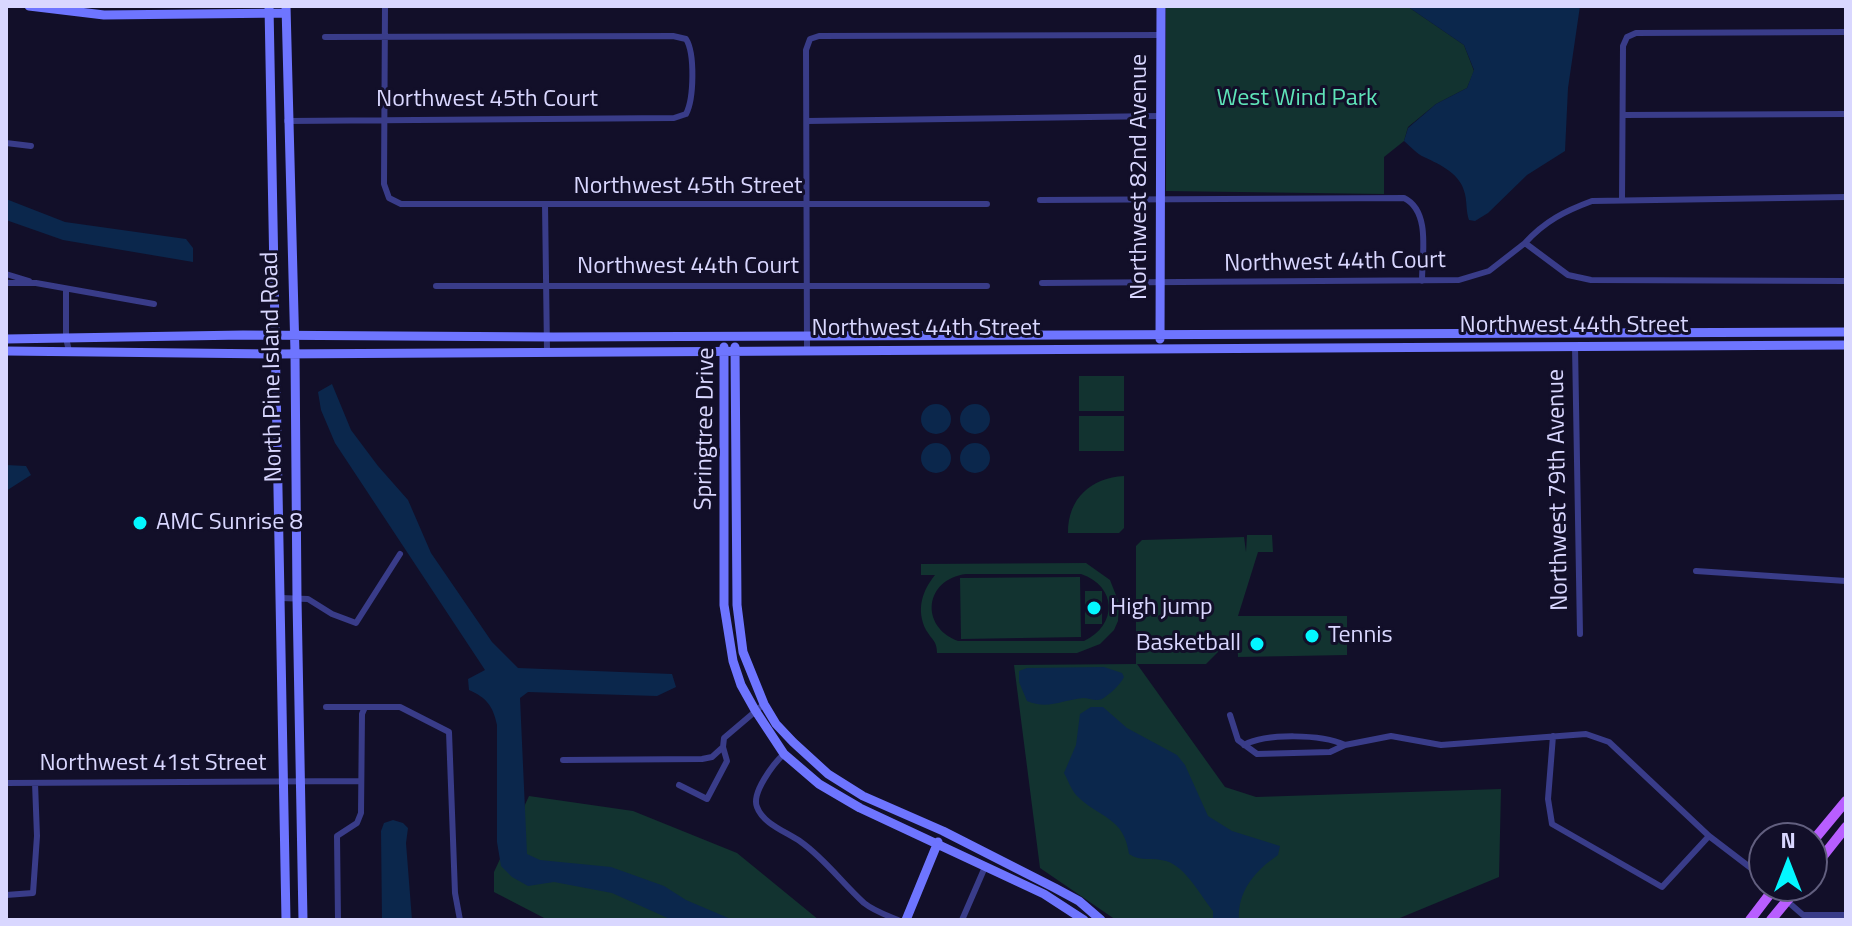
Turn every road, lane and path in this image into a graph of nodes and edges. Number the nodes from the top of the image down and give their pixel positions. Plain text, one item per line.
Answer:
1 (29, 6) edge
2 (385, 6) edge
3 (1161, 6) edge
4 (63, 9) edge
5 (286, 9) edge
6 (269, 10) edge
7 (1846, 32) edge
8 (1161, 35) junction
9 (325, 37) dead end
10 (385, 37) junction
11 (1846, 114) edge
12 (1623, 115) junction
13 (270, 116) junction
14 (1160, 116) junction
15 (385, 118) junction
16 (287, 121) junction
17 (807, 121) junction
18 (6, 143) edge
19 (31, 146) dead end
20 (1846, 197) edge
21 (1040, 200) dead end
22 (1159, 200) junction
23 (1622, 200) junction
24 (545, 204) junction
25 (987, 204) dead end
26 (808, 205) junction
27 (290, 207) junction
28 (1525, 243) junction
29 (6, 274) edge
30 (1422, 281) junction
31 (1846, 281) edge
32 (6, 283) edge
33 (36, 283) junction
34 (1042, 283) dead end
35 (1159, 283) junction
36 (545, 285) junction
37 (436, 286) dead end
38 (808, 286) junction
39 (987, 286) dead end
40 (66, 289) junction
41 (154, 304) dead end
42 (1846, 332) edge
43 (1160, 334) junction
44 (912, 335) junction
45 (274, 336) junction
46 (294, 336) junction
47 (728, 336) junction
48 (807, 336) junction
49 (546, 337) junction
50 (66, 338) junction
51 (6, 339) edge
52 (1846, 345) edge
53 (1575, 346) junction
54 (1161, 347) junction
55 (723, 349) junction
56 (737, 349) junction
57 (807, 349) junction
58 (911, 349) junction
59 (547, 350) junction
60 (6, 351) edge
61 (69, 351) junction
62 (295, 353) junction
63 (274, 354) junction
64 (400, 554) dead end
65 (1696, 571) dead end
66 (1846, 581) edge
67 (281, 598) junction
68 (297, 599) junction
69 (1580, 634) dead end
70 (764, 704) junction
71 (326, 707) dead end
72 (365, 707) junction
73 (755, 710) junction
74 (1230, 715) dead end
75 (1553, 736) junction
76 (1244, 745) junction
77 (1345, 745) junction
78 (723, 747) junction
79 (784, 754) junction
80 (563, 760) dead end
81 (360, 781) junction
82 (284, 782) junction
83 (301, 782) junction
84 (6, 783) edge
85 (35, 783) junction
86 (679, 785) dead end
87 (1846, 801) edge
88 (1828, 823) edge
89 (1846, 827) edge
90 (943, 831) junction
91 (1709, 836) junction
92 (937, 844) junction
93 (1828, 850) edge
94 (1748, 866) edge
95 (985, 867) junction
96 (6, 895) edge
97 (1763, 902) edge
98 (1786, 902) edge
99 (1788, 902) edge
100 (1846, 915) edge
101 (286, 920) edge
102 (303, 920) edge
103 (338, 920) edge
104 (460, 920) edge
105 (898, 920) edge
106 (906, 920) edge
107 (962, 920) edge
108 (1084, 920) edge
109 (1101, 920) edge
110 (1750, 920) edge
111 (1771, 920) edge

1 - 4 street
2 - 10 street
3 - 8 street, Northwest 82nd Avenue
4 - 6 street
5 - 6 street
5 - 16 street, North Pine Island Road
6 - 13 street, North Pine Island Road
7 - 12 street
8 - 14 street, Northwest 82nd Avenue
8 - 17 street
9 - 10 street
10 - 15 street
10 - 15 street, Northwest 45th Court
11 - 12 street
12 - 23 street
13 - 27 street
13 - 45 street, North Pine Island Road
14 - 17 street
14 - 22 street, Northwest 82nd Avenue
15 - 16 street, Northwest 45th Court
15 - 24 street, Northwest 45th Street
16 - 27 street, North Pine Island Road
17 - 26 street
18 - 19 street
20 - 23 street
21 - 22 street
22 - 30 street
22 - 35 street, Northwest 82nd Avenue
23 - 28 street
24 - 26 street, Northwest 45th Street
24 - 36 street
25 - 26 street, Northwest 45th Street
26 - 38 street
27 - 46 street, North Pine Island Road
28 - 30 street, Northwest 44th Court
28 - 31 street
29 - 33 street
30 - 35 street, Northwest 44th Court
32 - 33 street
33 - 40 street
34 - 35 street, Northwest 44th Court
35 - 43 street, Northwest 82nd Avenue
36 - 37 street, Northwest 44th Court
36 - 38 street, Northwest 44th Court
36 - 49 street
38 - 39 street, Northwest 44th Court
38 - 48 street
40 - 41 street
40 - 50 street
42 - 43 street, Northwest 44th Street
43 - 44 street, Northwest 44th Street
43 - 54 street, Northwest 82nd Avenue
44 - 48 street, Northwest 44th Street
44 - 58 street
45 - 46 street, Northwest 44th Street
45 - 50 street, Northwest 44th Street
45 - 63 street, North Pine Island Road
46 - 49 street, Northwest 44th Street
46 - 62 street, North Pine Island Road
47 - 48 street, Northwest 44th Street
47 - 49 street, Northwest 44th Street
47 - 55 street, Springtree Drive
47 - 56 street, Springtree Drive
48 - 57 street
49 - 59 street
50 - 51 street, Northwest 44th Street
50 - 61 street
52 - 53 street, Northwest 44th Street
53 - 54 street, Northwest 44th Street
53 - 69 street, Northwest 79th Avenue
54 - 58 street, Northwest 44th Street
55 - 56 street, Northwest 44th Street
55 - 59 street, Northwest 44th Street
55 - 73 street, Springtree Drive
56 - 57 street, Northwest 44th Street
56 - 70 street, Springtree Drive
57 - 58 street, Northwest 44th Street
59 - 62 street, Northwest 44th Street
60 - 61 street, Northwest 44th Street
61 - 63 street, Northwest 44th Street
62 - 63 street, Northwest 44th Street
62 - 68 street, North Pine Island Road
63 - 67 street, North Pine Island Road
64 - 68 street
65 - 66 street
67 - 68 street
67 - 82 street, North Pine Island Road
68 - 83 street, North Pine Island Road
70 - 73 street
70 - 90 street, Springtree Drive
71 - 72 street
72 - 81 street
72 - 104 street
73 - 78 street
73 - 79 street, Springtree Drive
74 - 76 street
75 - 77 street
75 - 91 street
75 - 91 street
76 - 77 street
76 - 77 street
78 - 80 street
78 - 86 street
79 - 92 street, Springtree Drive
79 - 105 street
81 - 83 street, Northwest 41st Street
81 - 103 street
82 - 83 street, Northwest 41st Street
82 - 85 street, Northwest 41st Street
82 - 101 street, North Pine Island Road
83 - 102 street, North Pine Island Road
84 - 85 street, Northwest 41st Street
85 - 96 street
87 - 88 main road
89 - 93 main road
90 - 92 street
90 - 109 street, Springtree Drive
91 - 94 street
92 - 95 street, Springtree Drive
92 - 106 street
95 - 107 street
95 - 108 street, Springtree Drive
97 - 110 main road
98 - 111 main road
99 - 100 street

